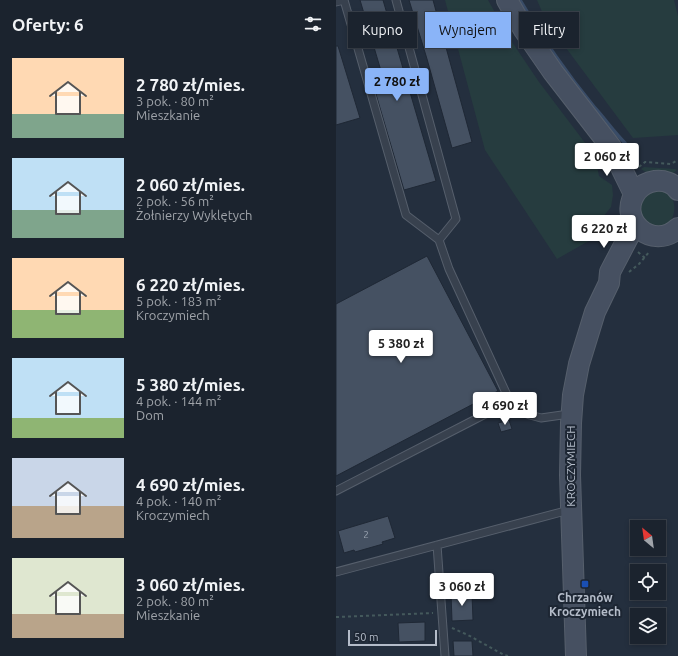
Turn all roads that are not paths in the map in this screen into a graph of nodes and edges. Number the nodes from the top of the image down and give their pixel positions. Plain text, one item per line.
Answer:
1 (396, 0) edge
2 (507, 0) edge
3 (336, 2) edge
4 (611, 148) junction
5 (652, 182) junction
6 (678, 190) edge
7 (634, 194) junction
8 (634, 222) junction
9 (678, 228) edge
10 (439, 240) junction
11 (653, 242) junction
12 (609, 283) junction
13 (513, 408) junction
14 (572, 414) junction
15 (336, 491) edge
16 (571, 510) junction
17 (437, 545) junction
18 (336, 572) edge
19 (445, 656) edge
20 (576, 656) edge

1 - 10 lane
2 - 4 main road
3 - 10 lane
4 - 5 main road
4 - 7 main road
5 - 6 main road
5 - 7 main road
7 - 8 main road
8 - 11 main road
8 - 12 main road, KROCZYMIECH
9 - 11 main road
10 - 13 lane
11 - 12 main road, KROCZYMIECH
12 - 14 main road, KROCZYMIECH
13 - 14 lane
13 - 15 lane
14 - 16 main road, KROCZYMIECH
16 - 17 lane
16 - 20 main road, KROCZYMIECH
17 - 18 lane
17 - 19 lane

